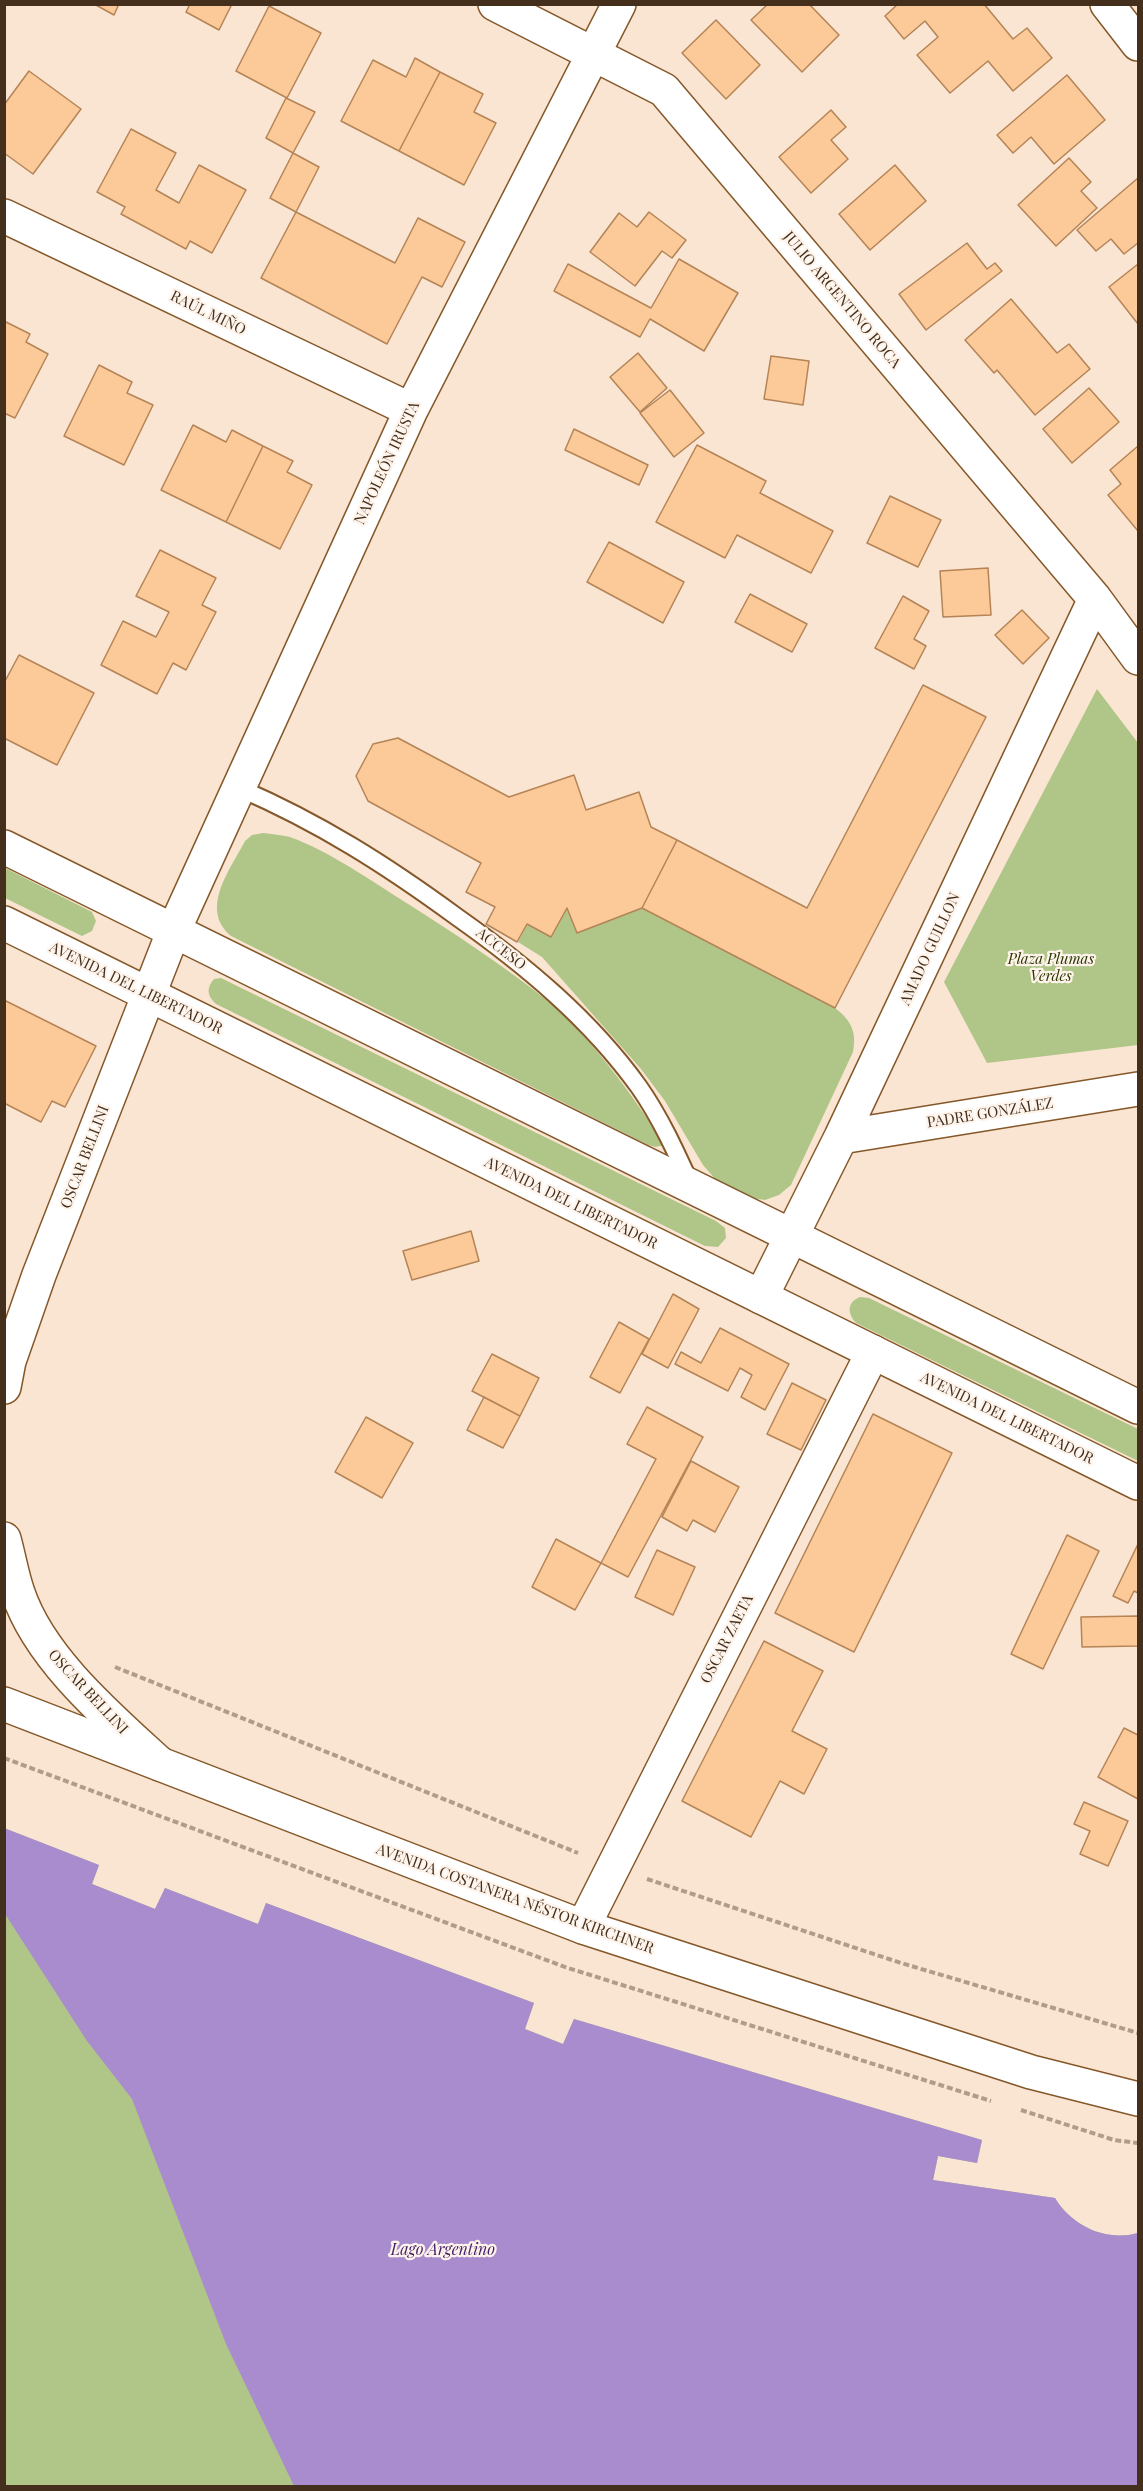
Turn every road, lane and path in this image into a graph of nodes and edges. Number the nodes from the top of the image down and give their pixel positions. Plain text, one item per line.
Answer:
1 (495, 4) edge
2 (619, 4) edge
3 (1107, 4) edge
4 (1138, 44) edge
5 (594, 55) junction
6 (4, 216) edge
7 (411, 410) junction
8 (1095, 599) junction
9 (1138, 658) edge
10 (238, 788) junction
11 (4, 847) edge
12 (4, 923) edge
13 (174, 930) junction
14 (148, 994) junction
15 (1138, 1089) edge
16 (841, 1137) junction
17 (691, 1187) junction
18 (792, 1236) junction
19 (761, 1297) junction
20 (873, 1352) junction
21 (4, 1387) edge
22 (1138, 1407) edge
23 (1138, 1483) edge
24 (4, 1539) edge
25 (106, 1664) dead end
26 (4, 1704) edge
27 (163, 1767) junction
28 (612, 1867) junction
29 (583, 1927) junction
30 (1138, 2033) edge
31 (1138, 2099) edge

1 - 5 street, JULIO ARGENTINO ROCA
2 - 5 street, NAPOLEÓN IRUSTA
3 - 4 street
5 - 7 street, NAPOLEÓN IRUSTA
5 - 8 street, JULIO ARGENTINO ROCA
6 - 7 street, RAÚL MIÑO
7 - 10 street, NAPOLEÓN IRUSTA
8 - 9 street, JULIO ARGENTINO ROCA
8 - 16 street, AMADO GUILLON
10 - 13 street, NAPOLEÓN IRUSTA
10 - 17 lane, ACCESO
11 - 13 street
12 - 14 street, AVENIDA DEL LIBERTADOR
13 - 14 street, OSCAR BELLINI
13 - 17 street
14 - 19 street, AVENIDA DEL LIBERTADOR
14 - 21 street, OSCAR BELLINI
15 - 16 street, PADRE GONZÁLEZ
16 - 18 street, AMADO GUILLON
17 - 18 street
18 - 19 street, AMADO GUILLON
18 - 22 street
19 - 20 street, AVENIDA DEL LIBERTADOR
20 - 23 street, AVENIDA DEL LIBERTADOR
20 - 28 street, OSCAR ZAETA
24 - 27 street, OSCAR BELLINI
25 - 28 path
26 - 27 street, AVENIDA COSTANERA NÉSTOR KIRCHNER
27 - 29 street, AVENIDA COSTANERA NÉSTOR KIRCHNER
28 - 29 street, OSCAR ZAETA
28 - 30 path
29 - 31 street, AVENIDA COSTANERA NÉSTOR KIRCHNER

